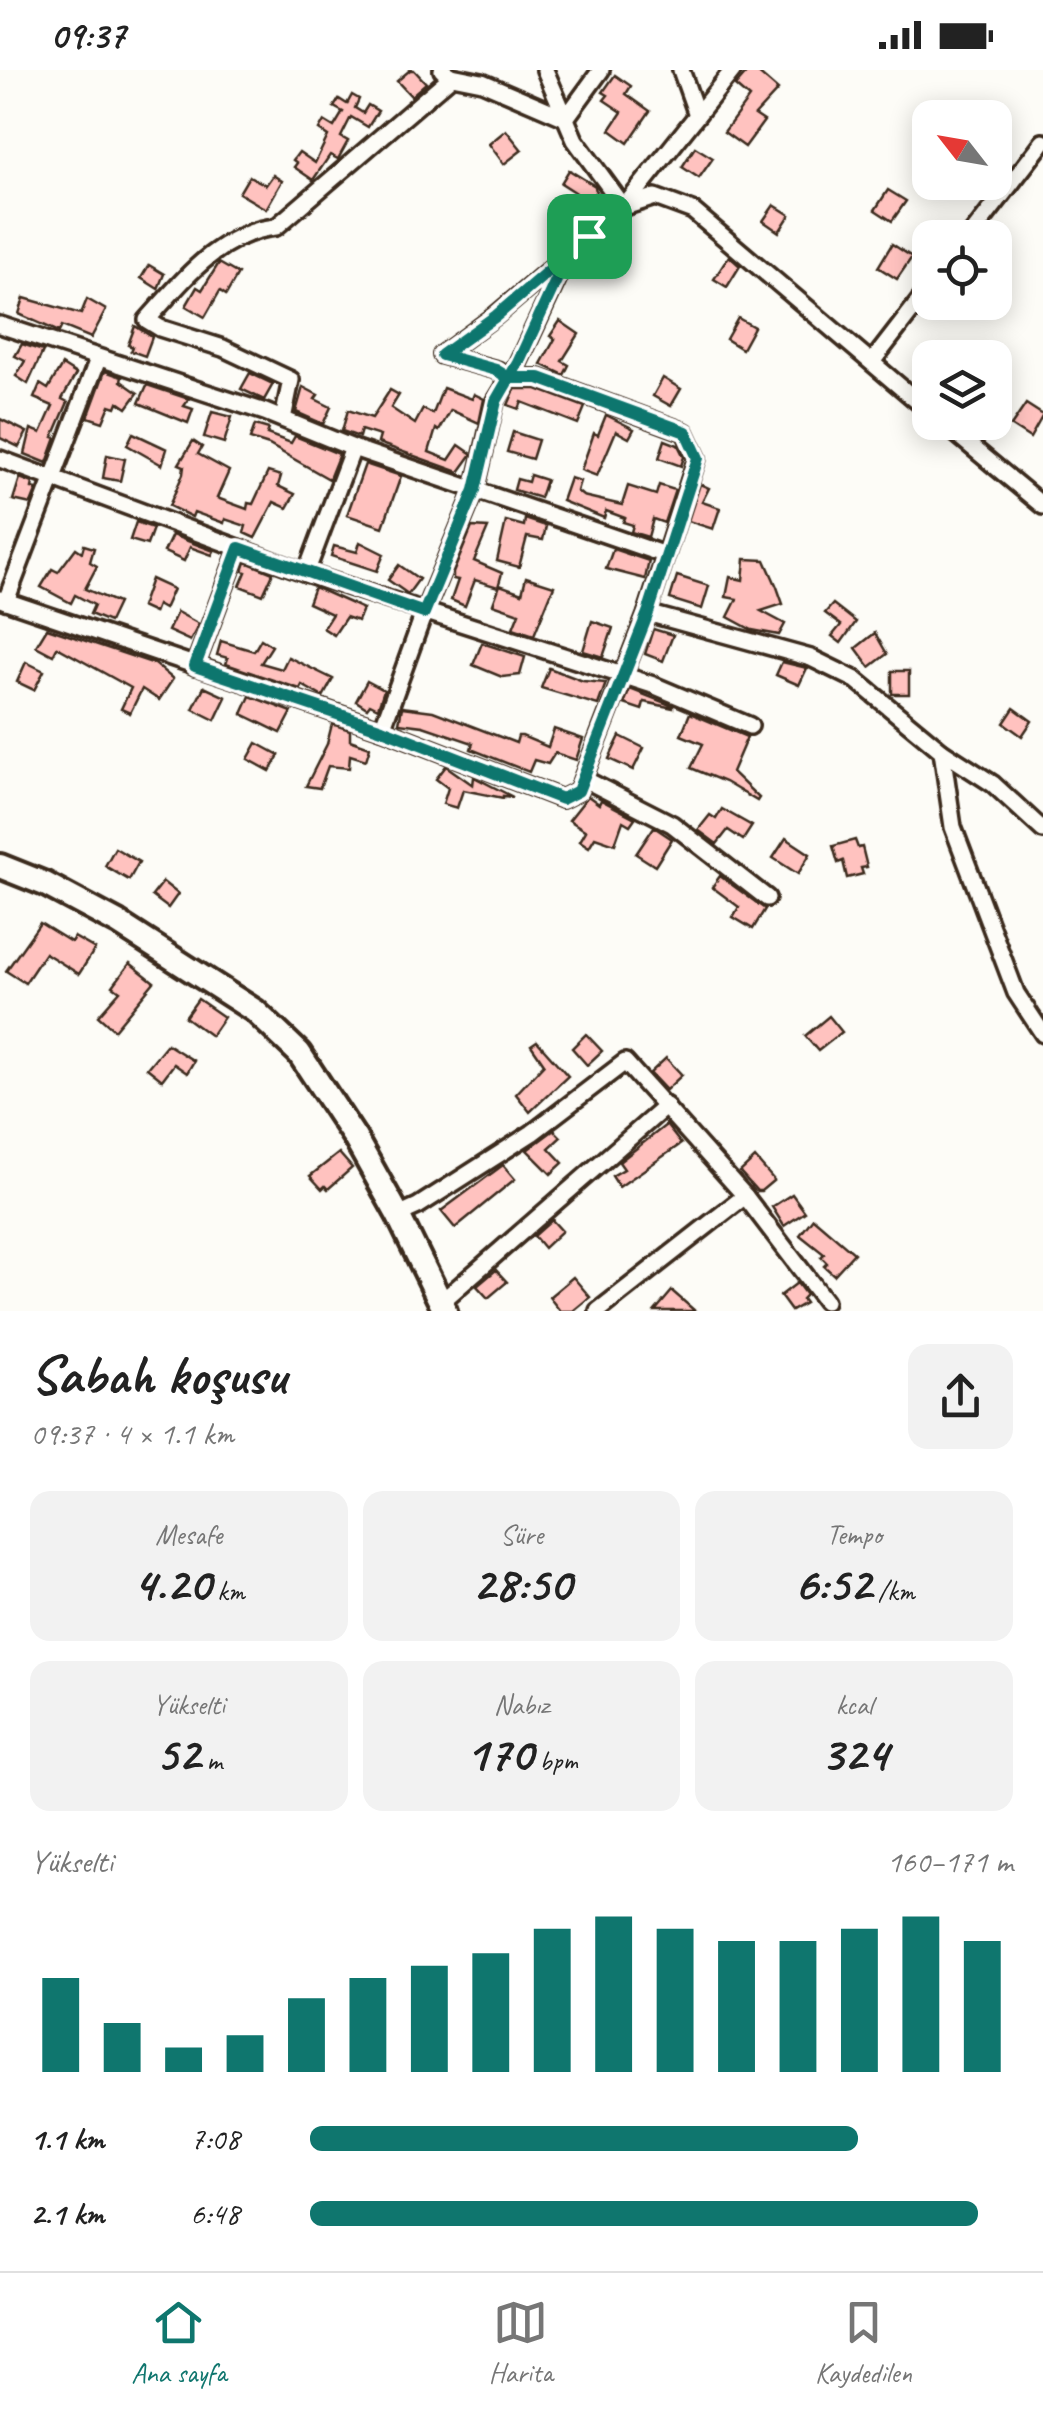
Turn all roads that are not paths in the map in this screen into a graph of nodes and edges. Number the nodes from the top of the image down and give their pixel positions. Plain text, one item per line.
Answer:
1 (545, 70) edge
2 (601, 70) edge
3 (680, 70) edge
4 (733, 70) edge
5 (447, 73) edge
6 (697, 115) junction
7 (566, 118) junction
8 (1043, 142) edge
9 (624, 207) junction
10 (982, 220) edge
11 (589, 236) junction
12 (912, 310) edge
13 (0, 324) edge
14 (98, 359) junction
15 (872, 362) junction
16 (509, 378) junction
17 (912, 396) edge
18 (282, 419) junction
19 (964, 440) edge
20 (353, 448) junction
21 (0, 459) edge
22 (53, 477) junction
23 (475, 490) junction
24 (1043, 506) edge
25 (239, 548) junction
26 (665, 555) junction
27 (306, 573) junction
28 (3, 600) edge
29 (424, 613) junction
30 (648, 613) junction
31 (195, 666) junction
32 (622, 674) junction
33 (750, 726) dead end
34 (382, 729) junction
35 (942, 752) junction
36 (584, 779) junction
37 (1043, 830) edge
38 (0, 866) edge
39 (767, 898) dead end
40 (1043, 1034) edge
41 (666, 1106) junction
42 (746, 1196) junction
43 (398, 1215) junction
44 (825, 1301) dead end
45 (442, 1307) edge
46 (598, 1311) edge

1 - 7 street
2 - 7 street
3 - 6 street
4 - 6 street
5 - 7 street
5 - 18 street
6 - 9 street
7 - 9 street
8 - 10 street
9 - 11 street
9 - 15 street
11 - 16 street
11 - 16 street
12 - 15 street
13 - 14 street
14 - 18 street
14 - 22 street
15 - 17 street
16 - 23 street
16 - 26 street
18 - 20 street
19 - 24 street
20 - 23 street
20 - 27 street
21 - 22 street
22 - 25 street
22 - 28 street
23 - 26 street
23 - 29 street
25 - 27 street
25 - 31 street
26 - 30 street
27 - 29 street
28 - 31 street
29 - 32 street
29 - 34 street
30 - 32 street
30 - 35 street
31 - 34 street
32 - 33 street
32 - 36 street
34 - 36 street
35 - 37 street
35 - 40 street
36 - 39 street
38 - 43 main road
41 - 42 street
41 - 43 street
41 - 45 street
42 - 44 street
42 - 46 street
43 - 45 main road

